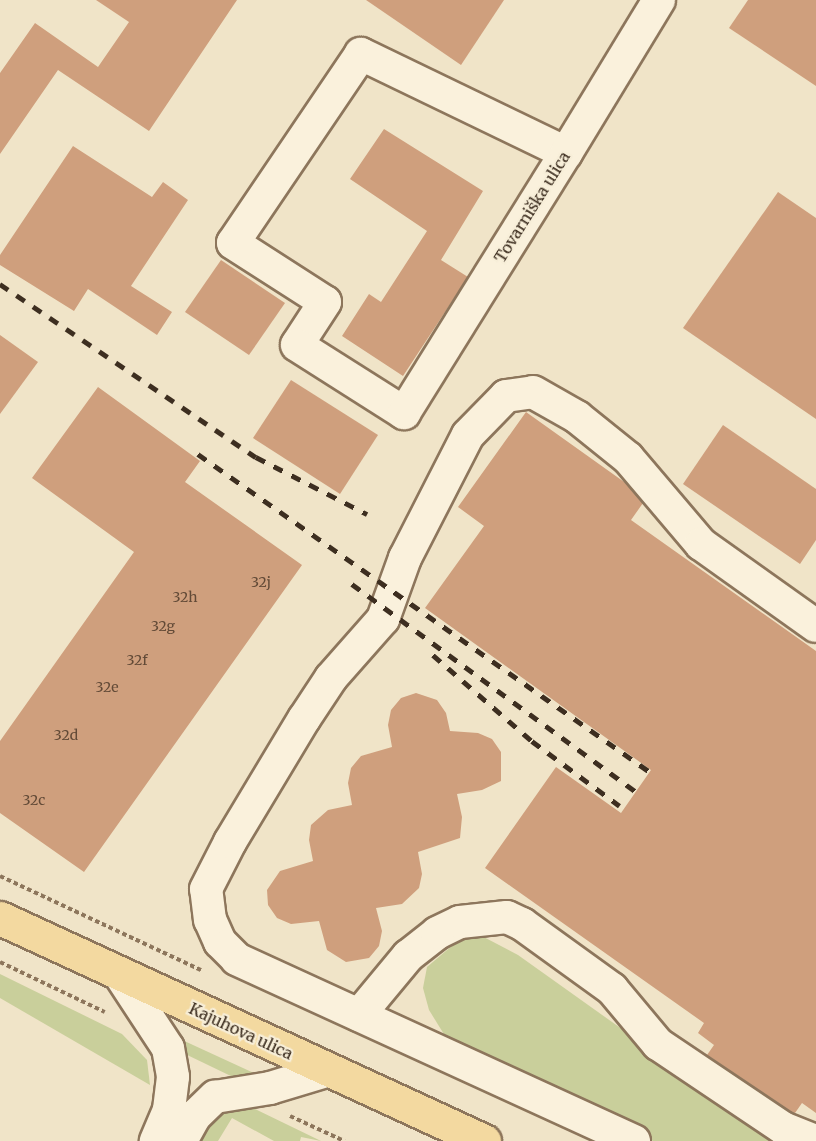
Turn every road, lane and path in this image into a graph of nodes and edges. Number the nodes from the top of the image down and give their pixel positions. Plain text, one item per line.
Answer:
1 (659, 0) edge
2 (566, 153) junction
3 (816, 626) edge
4 (0, 918) edge
5 (0, 962) edge
6 (120, 975) junction
7 (110, 1015) dead end
8 (359, 1015) junction
9 (326, 1071) junction
10 (286, 1114) dead end
11 (156, 1141) edge
12 (181, 1141) edge
13 (344, 1141) edge
14 (484, 1141) edge
15 (634, 1141) edge
16 (816, 1141) edge

1 - 2 street, Tovarniška ulica
2 - 2 street, Tovarniška ulica
3 - 8 street
4 - 6 main road, Kajuhova ulica
5 - 7 path
6 - 9 main road, Kajuhova ulica
6 - 11 street
8 - 15 street
8 - 16 street
9 - 12 street
9 - 14 main road, Kajuhova ulica
10 - 13 path

